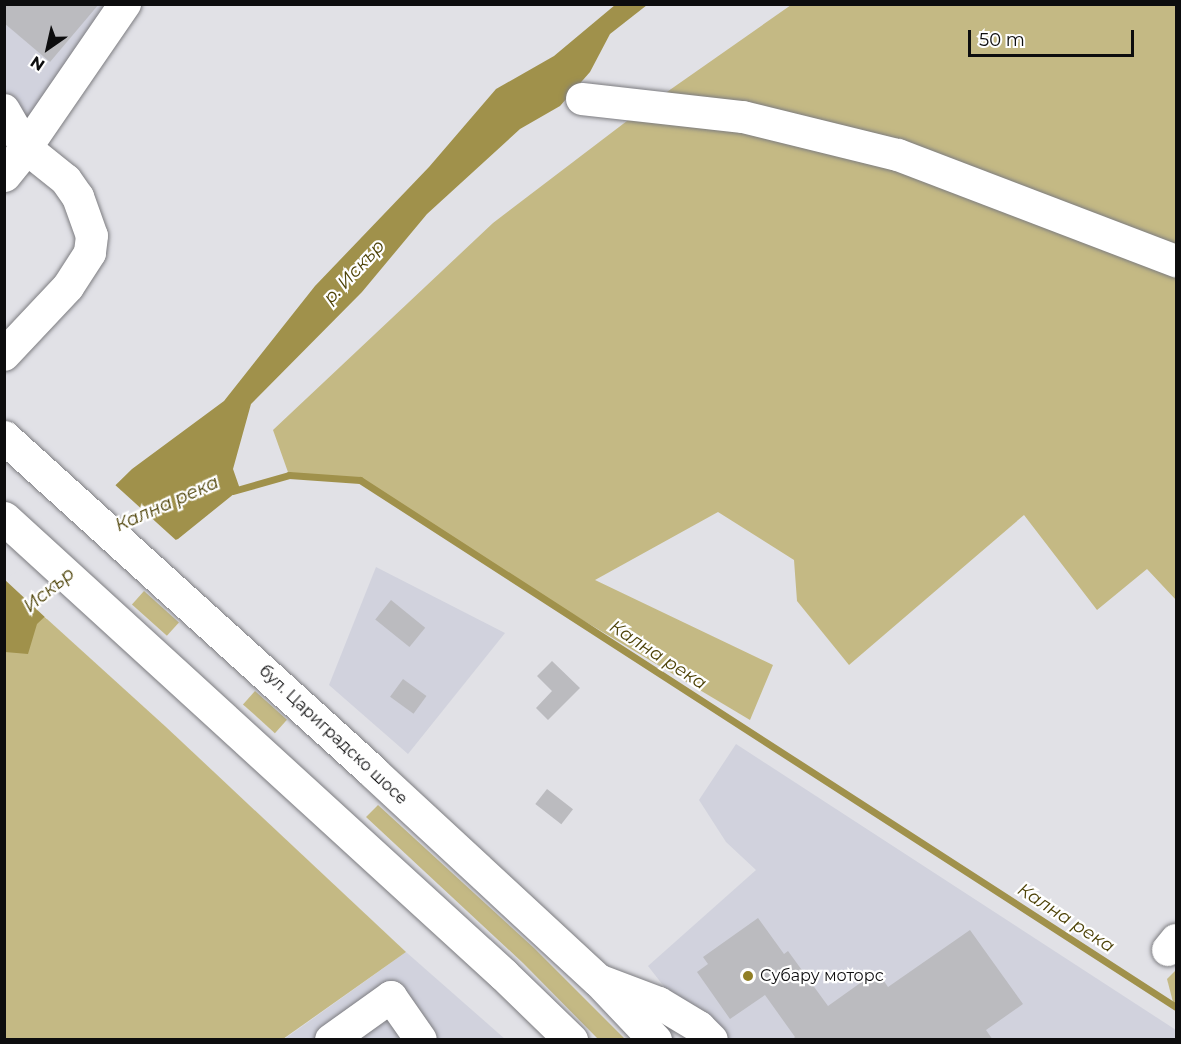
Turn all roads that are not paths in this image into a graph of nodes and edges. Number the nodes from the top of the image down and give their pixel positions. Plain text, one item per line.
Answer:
1 (125, 4) edge
2 (582, 99) dead end
3 (4, 110) edge
4 (26, 148) junction
5 (4, 175) edge
6 (1176, 261) edge
7 (4, 355) edge
8 (14, 445) edge
9 (4, 518) edge
10 (598, 980) junction
11 (331, 1040) edge
12 (421, 1040) edge
13 (571, 1040) edge
14 (655, 1040) edge
15 (712, 1040) edge

1 - 4 street
2 - 6 street
3 - 4 street
4 - 5 highway
4 - 7 street
8 - 10 highway, бул. Цариградско шосе
9 - 13 highway
10 - 14 highway, бул. Цариградско шосе
10 - 15 street
11 - 12 street

